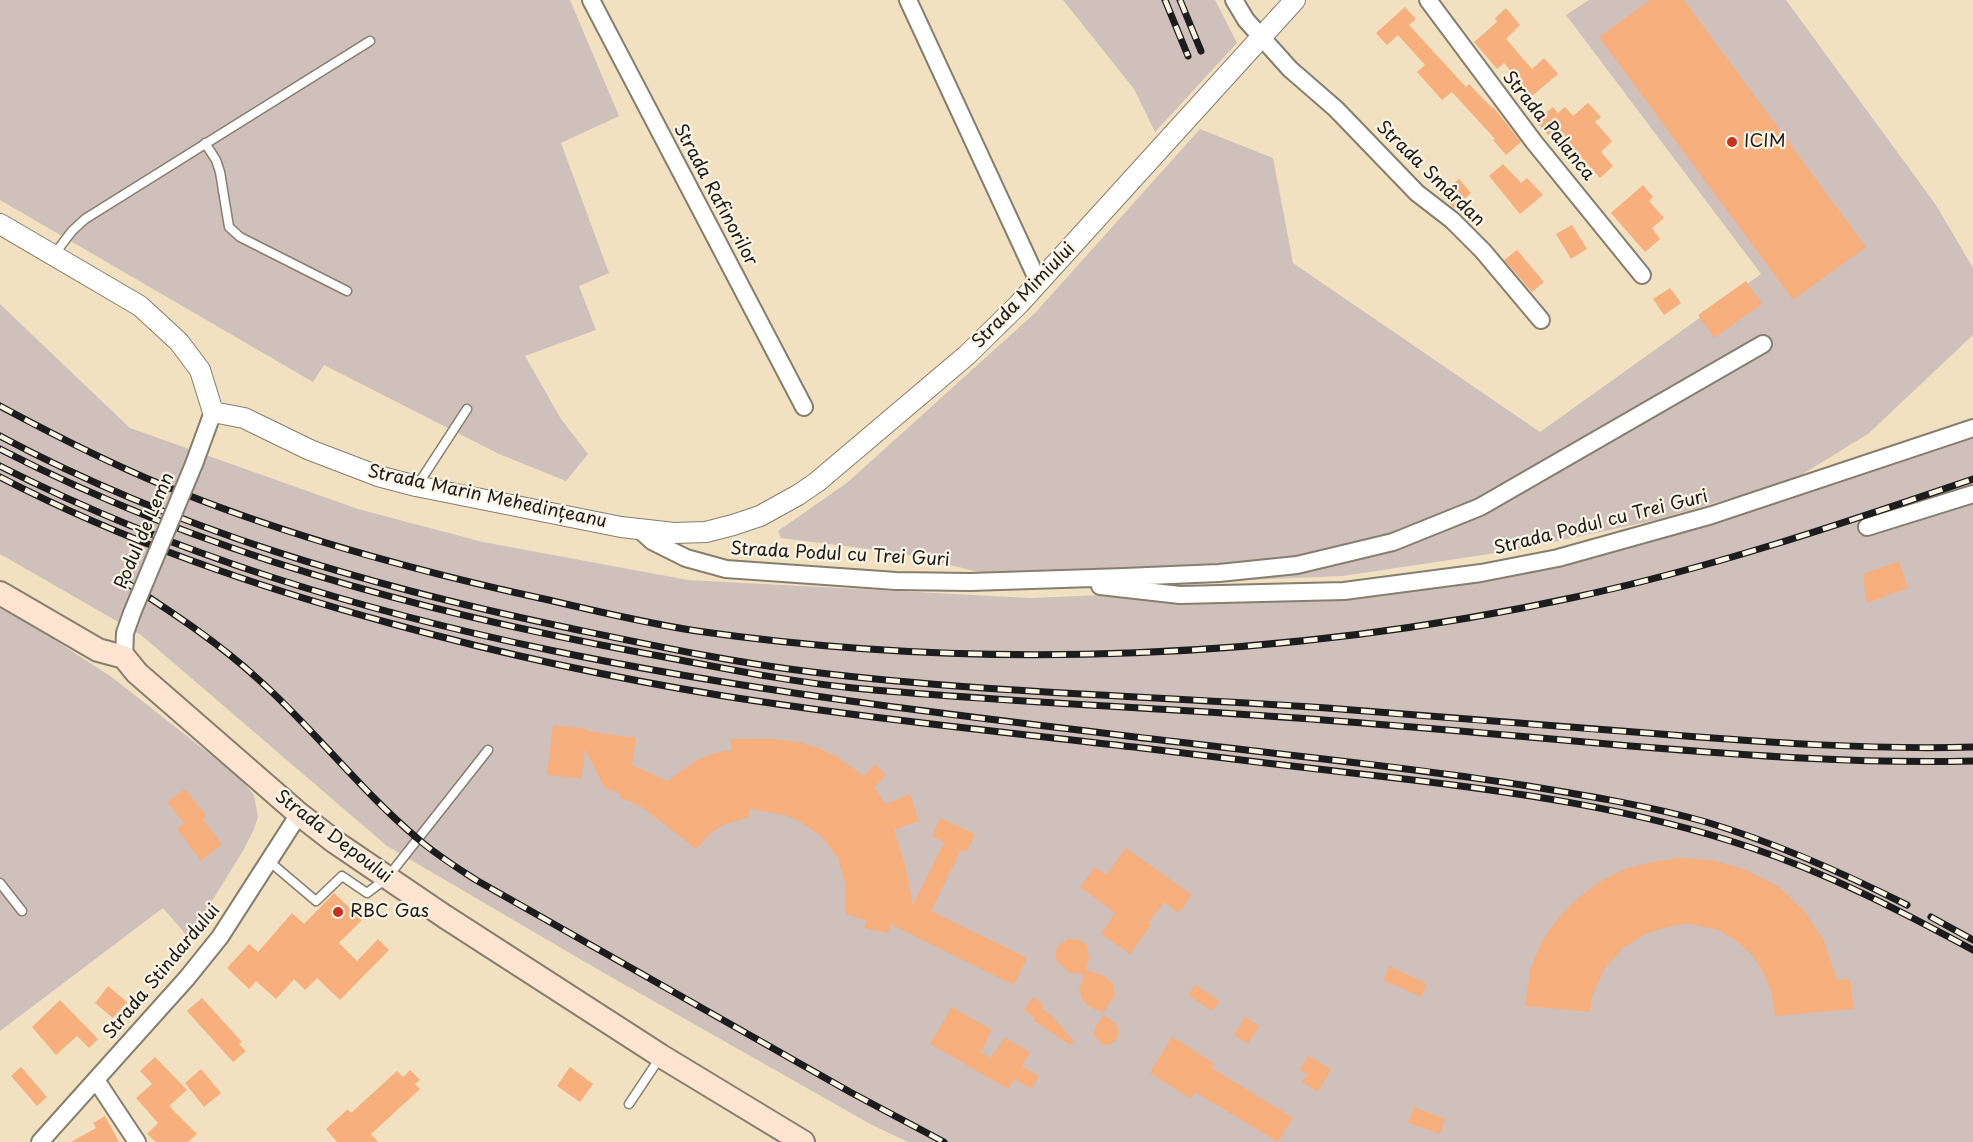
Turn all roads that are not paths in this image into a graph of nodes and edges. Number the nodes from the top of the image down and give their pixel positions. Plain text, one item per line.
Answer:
1 (591, 0) edge
2 (908, 0) edge
3 (1234, 0) edge
4 (1294, 0) edge
5 (1428, 0) edge
6 (1260, 37) junction
7 (370, 41) dead end
8 (205, 143) junction
9 (0, 224) edge
10 (52, 256) junction
11 (1641, 275) dead end
12 (1040, 283) junction
13 (347, 291) dead end
14 (1541, 320) dead end
15 (1763, 345) dead end
16 (804, 407) dead end
17 (467, 409) dead end
18 (213, 412) junction
19 (1973, 428) edge
20 (416, 486) junction
21 (1973, 494) edge
22 (1867, 527) dead end
23 (639, 529) junction
24 (706, 532) joint
25 (1048, 580) junction
26 (0, 593) edge
27 (124, 657) junction
28 (488, 750) dead end
29 (299, 814) junction
30 (270, 862) junction
31 (387, 878) junction
32 (0, 883) edge
33 (22, 911) dead end
34 (661, 1056) junction
35 (96, 1080) junction
36 (629, 1104) dead end
37 (40, 1142) edge
38 (137, 1142) edge
39 (803, 1142) edge

1 - 16 street, Strada Rafinorilor
2 - 12 street
3 - 6 street, Strada Smârdan
4 - 6 street, Strada Mimiului
5 - 11 street, Strada Palanca
6 - 12 street, Strada Mimiului
6 - 14 street, Strada Smârdan
7 - 8 lane
8 - 10 lane
8 - 13 lane
9 - 10 street
10 - 18 street
12 - 24 street, Strada Mimiului
15 - 25 street, Strada Podul cu Trei Guri
17 - 20 lane
18 - 20 street, Strada Marin Mehedințeanu
18 - 27 street, Podul de Lemn, bridge
19 - 25 street, Strada Podul cu Trei Guri
20 - 23 street, Strada Marin Mehedințeanu
21 - 22 street
23 - 24 street, Strada Marin Mehedințeanu
23 - 25 street, Strada Podul cu Trei Guri
26 - 27 main road
27 - 29 main road, Strada Depoului
28 - 31 lane
29 - 30 street, Strada Stindardului
29 - 31 main road, Strada Depoului
30 - 31 lane
30 - 35 street, Strada Stindardului
31 - 34 main road, Strada Depoului
32 - 33 lane
34 - 36 lane
34 - 39 main road, Strada Depoului
35 - 37 street, Strada Stindardului
35 - 38 street

